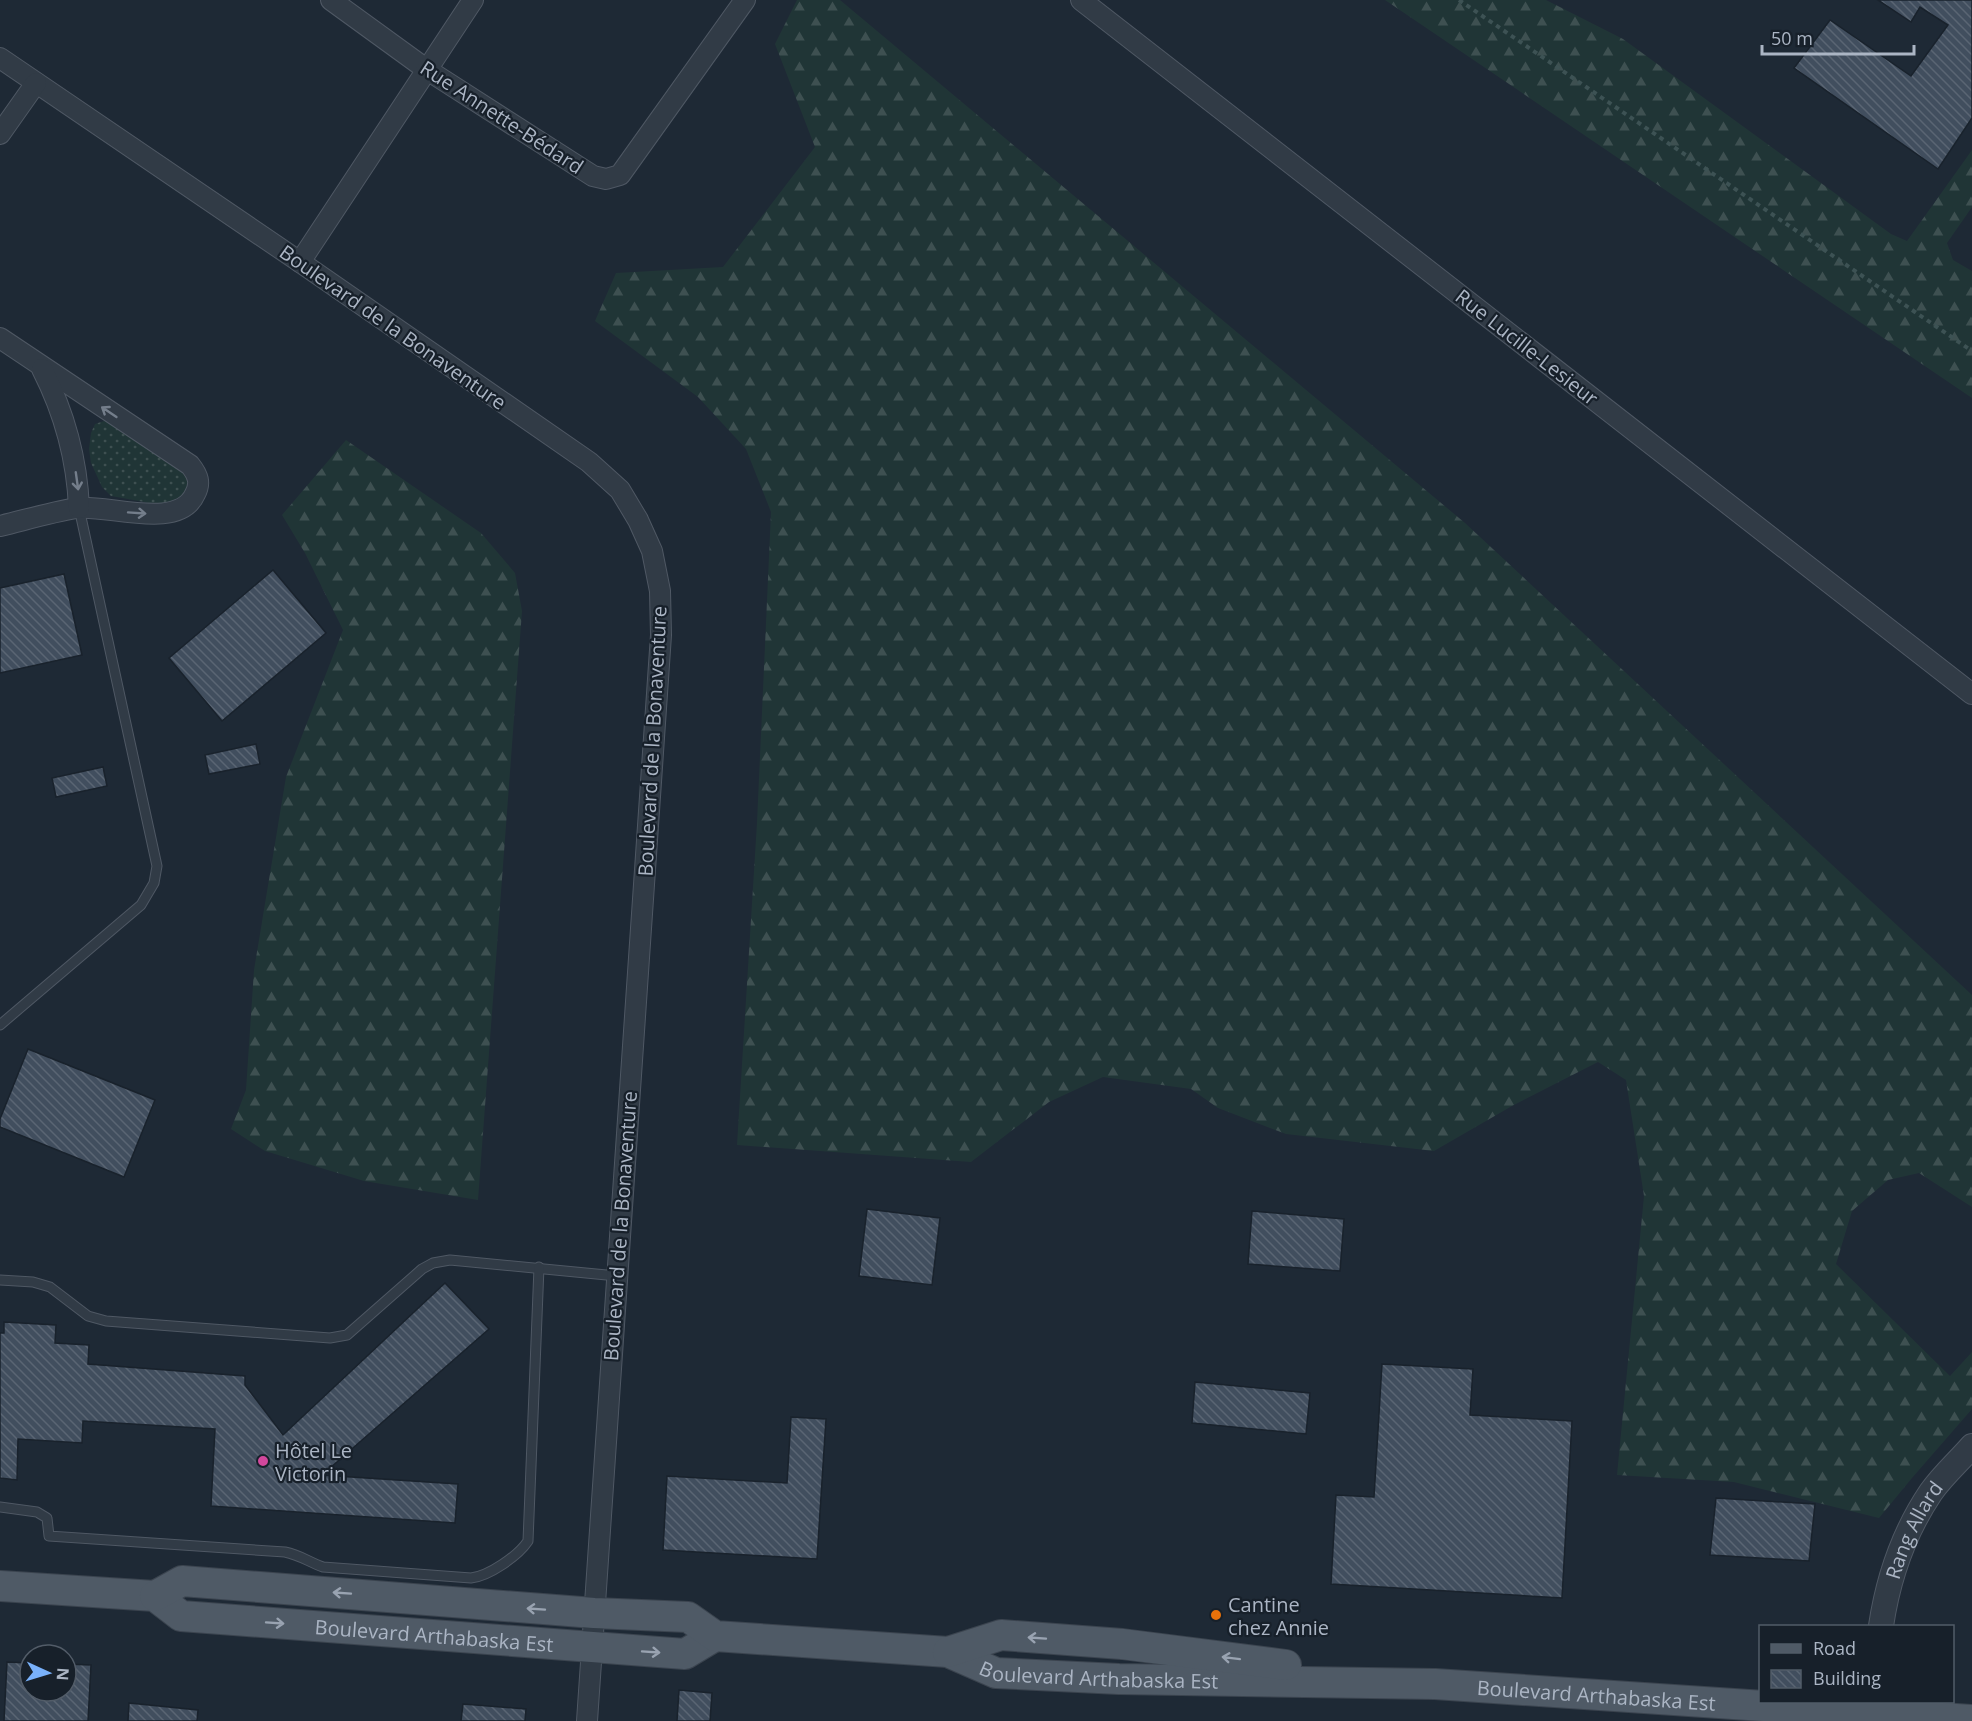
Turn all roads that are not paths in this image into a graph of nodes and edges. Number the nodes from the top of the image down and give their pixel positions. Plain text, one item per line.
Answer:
1 (331, 0) edge
2 (473, 0) edge
3 (745, 0) edge
4 (1081, 0) edge
5 (0, 58) edge
6 (426, 69) junction
7 (36, 83) junction
8 (0, 134) edge
9 (300, 262) junction
10 (0, 338) edge
11 (41, 366) junction
12 (79, 508) junction
13 (0, 526) edge
14 (1972, 694) edge
15 (0, 1025) edge
16 (539, 1267) junction
17 (616, 1275) junction
18 (0, 1280) edge
19 (1972, 1446) edge
20 (0, 1507) edge
21 (0, 1586) edge
22 (155, 1596) junction
23 (594, 1613) junction
24 (1881, 1625) edge
25 (715, 1636) junction
26 (593, 1647) junction
27 (1759, 1701) edge
28 (1795, 1703) edge
29 (1871, 1707) edge
30 (1972, 1720) edge
31 (587, 1721) edge

1 - 6 street, Rue Annette-Bédard
2 - 6 street
3 - 6 street, Rue Annette-Bédard
4 - 14 street, Rue Lucille-Lesieur
5 - 7 street, Boulevard de la Bonaventure
6 - 9 street
7 - 8 street
7 - 9 street, Boulevard de la Bonaventure
9 - 17 street, Boulevard de la Bonaventure
10 - 11 street
11 -> 12 street
12 -> 11 street
12 - 13 street
12 - 15 lane
16 - 17 lane
16 - 18 lane
16 - 20 lane
17 - 23 street, Boulevard de la Bonaventure
19 - 24 street, Rang Allard
21 - 22 main road
23 -> 22 main road, Boulevard Arthabaska Est
22 -> 26 main road, Boulevard Arthabaska Est
23 - 25 main road, Boulevard Arthabaska Est
23 - 26 street, Boulevard de la Bonaventure
26 -> 25 main road, Boulevard Arthabaska Est
25 - 27 main road, Boulevard Arthabaska Est
26 - 31 street, Boulevard de la Bonaventure
28 - 29 main road, Boulevard Arthabaska Est
29 - 30 main road, Boulevard Arthabaska Est

